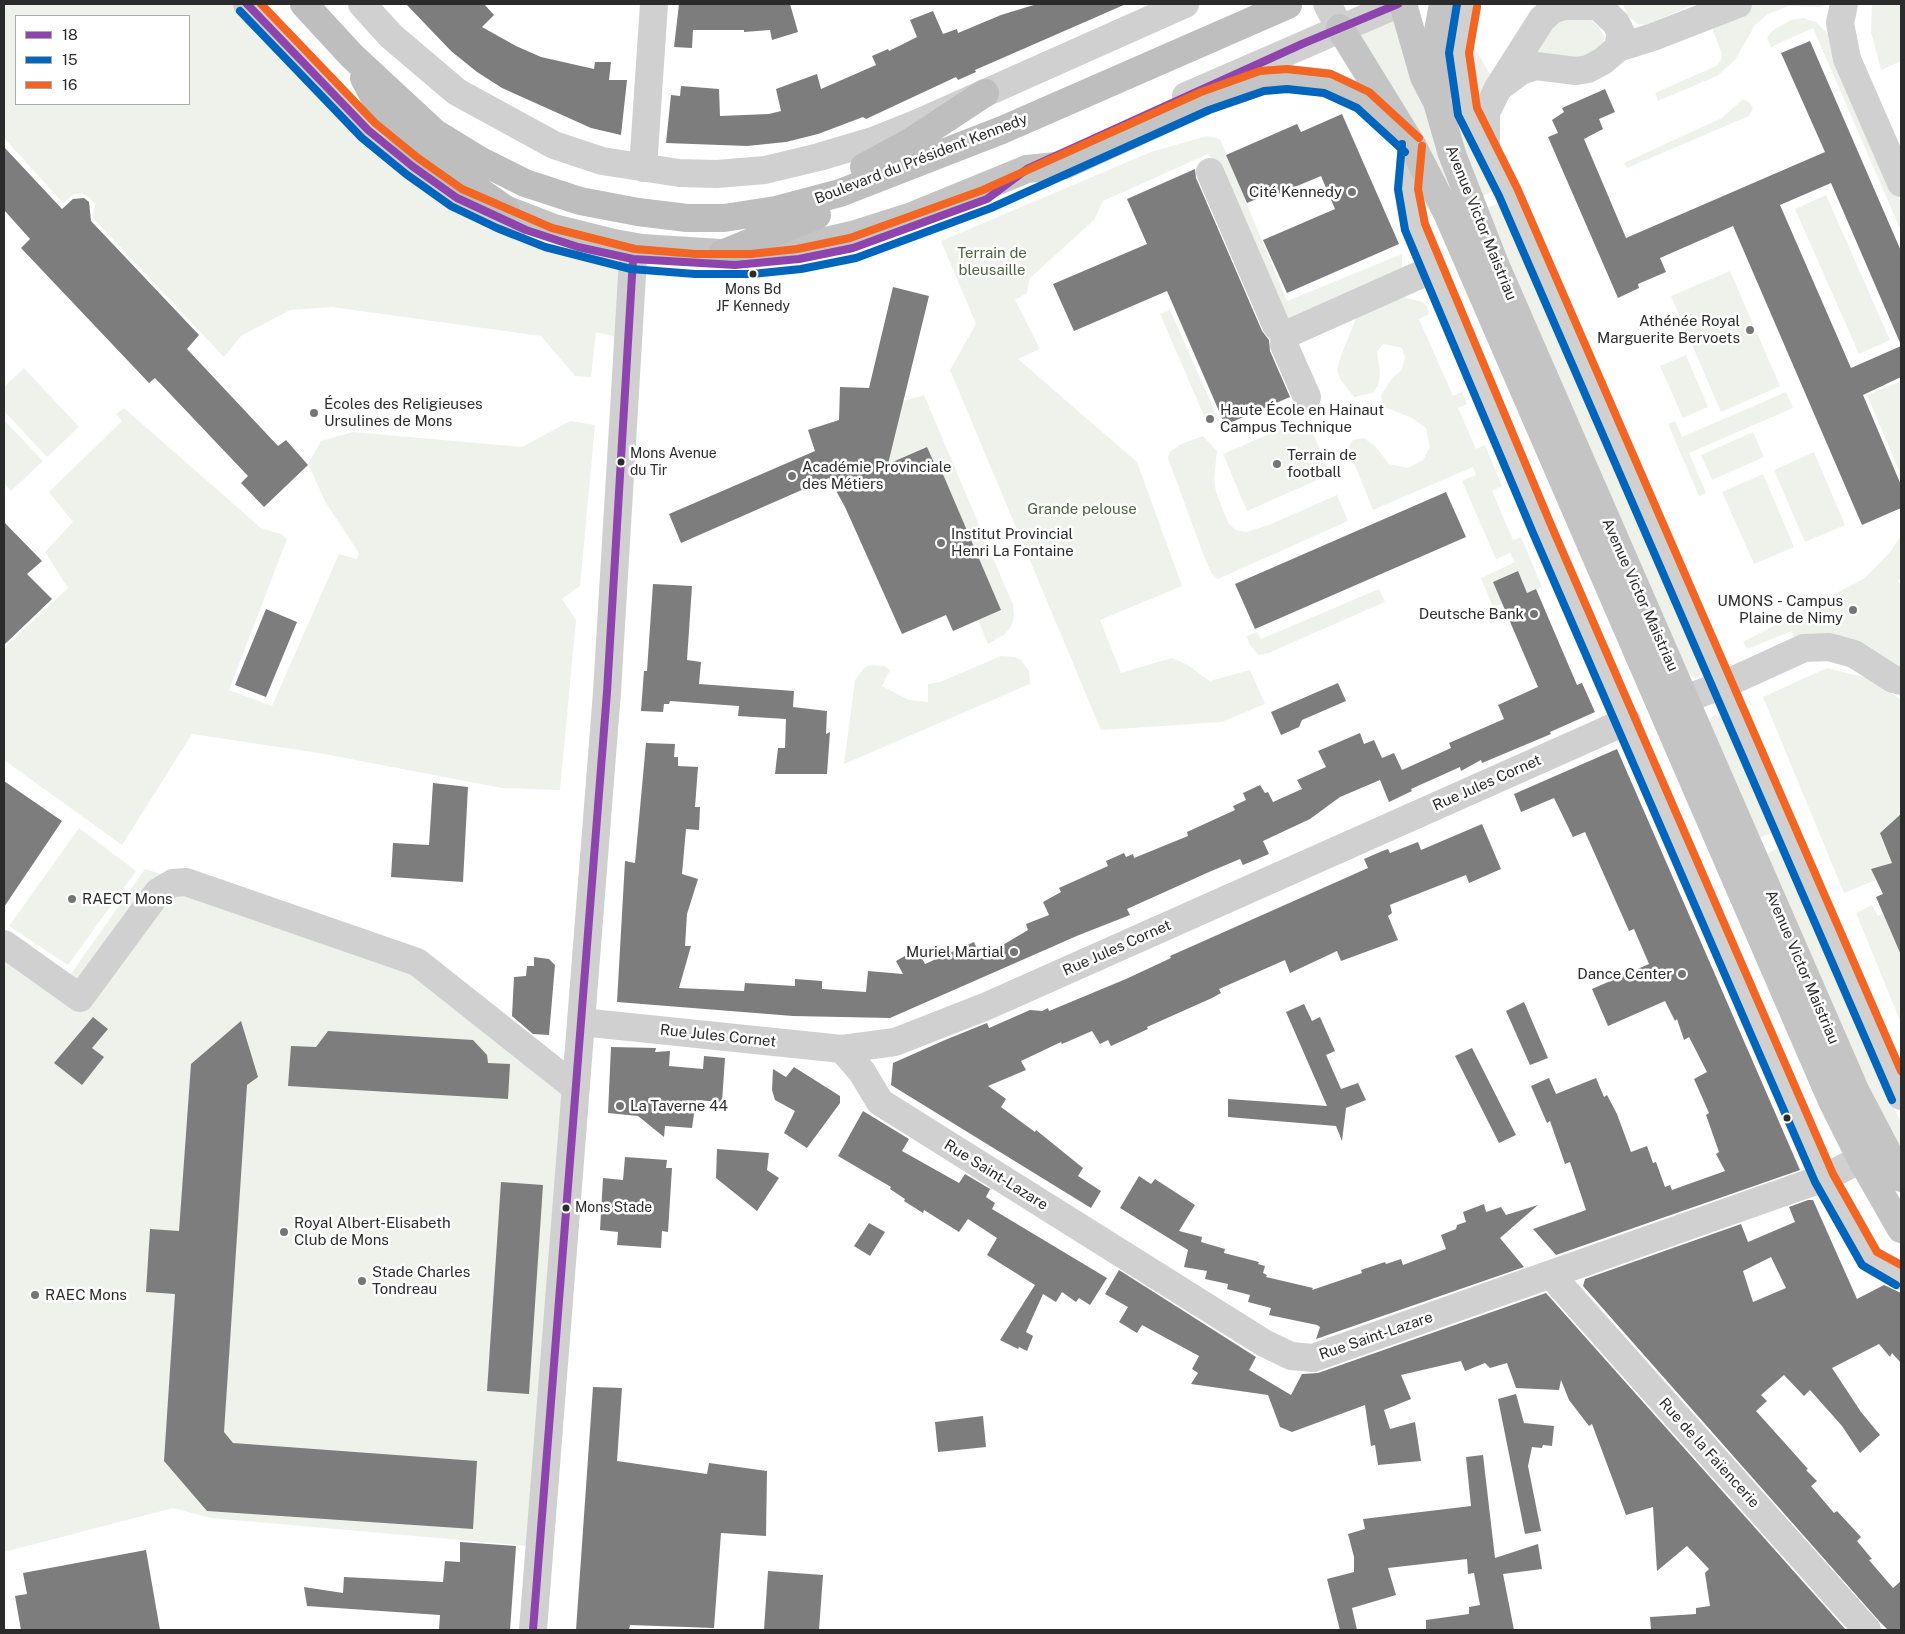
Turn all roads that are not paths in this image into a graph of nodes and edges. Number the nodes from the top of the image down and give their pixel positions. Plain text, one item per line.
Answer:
1 (247, 4) edge
2 (260, 4) edge
3 (304, 4) edge
4 (362, 4) edge
5 (654, 4) edge
6 (1185, 4) edge
7 (1327, 4) edge
8 (1398, 4) edge
9 (1403, 4) edge
10 (1443, 4) edge
11 (1467, 4) edge
12 (1738, 4) edge
13 (1844, 4) edge
14 (1288, 5) dead end
15 (1340, 28) junction
16 (1618, 48) junction
17 (352, 56) junction
18 (1498, 88) junction
19 (985, 93) junction
20 (1437, 102) junction
21 (1002, 130) junction
22 (1412, 145) junction
23 (1486, 147) junction
24 (1065, 165) junction
25 (643, 168) junction
26 (1027, 168) junction
27 (1210, 172) dead end
28 (1901, 183) edge
29 (988, 199) junction
30 (505, 209) junction
31 (638, 212) junction
32 (638, 254) junction
33 (722, 254) junction
34 (696, 264) junction
35 (1433, 269) junction
36 (1285, 335) junction
37 (1307, 397) dead end
38 (1901, 681) edge
39 (1723, 685) junction
40 (1685, 699) junction
41 (1627, 721) junction
42 (4, 944) edge
43 (581, 1022) junction
44 (842, 1049) junction
45 (576, 1088) junction
46 (1901, 1096) edge
47 (1862, 1159) junction
48 (1824, 1178) junction
49 (1901, 1178) edge
50 (1901, 1229) edge
51 (1551, 1275) junction
52 (1901, 1276) edge
53 (533, 1630) edge
54 (1866, 1630) edge

1 - 32 street
2 - 30 street
3 - 17 highway, Boulevard du Président Kennedy
4 - 25 street
5 - 25 street
6 - 19 street
7 - 15 street
8 - 15 street
9 - 20 main road, Avenue Victor Maistriau
10 - 20 main road
11 - 23 street
12 - 16 street
13 - 28 street
14 - 21 highway, Boulevard du Président Kennedy
15 - 22 main road, Avenue Victor Maistriau
15 - 26 street
16 - 18 street
16 - 18 street
17 - 30 highway
17 - 31 highway, Boulevard du Président Kennedy
18 - 23 street
19 - 25 street
19 - 31 highway
20 - 40 main road, Avenue Victor Maistriau
21 - 31 highway, Boulevard du Président Kennedy
21 - 33 highway
22 - 24 main road
22 - 35 street
22 - 47 main road, Avenue Victor Maistriau
23 - 39 street
24 - 26 main road
24 - 29 street
26 - 29 street
26 - 33 main road
27 - 36 street
29 - 34 street
30 - 32 main road
32 - 33 main road
32 - 34 street
32 - 43 street
33 - 34 street
35 - 36 street
35 - 41 street
36 - 37 street
38 - 39 street
39 - 40 street
39 - 46 street
40 - 49 main road, Avenue Victor Maistriau
41 - 44 street, Rue Jules Cornet
41 - 48 street
42 - 45 street
43 - 44 street, Rue Jules Cornet
43 - 45 street
44 - 51 street, Rue Saint-Lazare
45 - 53 street
47 - 48 street, Rue Saint-Lazare
47 - 50 main road, Avenue Victor Maistriau
48 - 51 street, Rue Saint-Lazare
48 - 52 street
51 - 54 street, Rue de la Faïencerie

